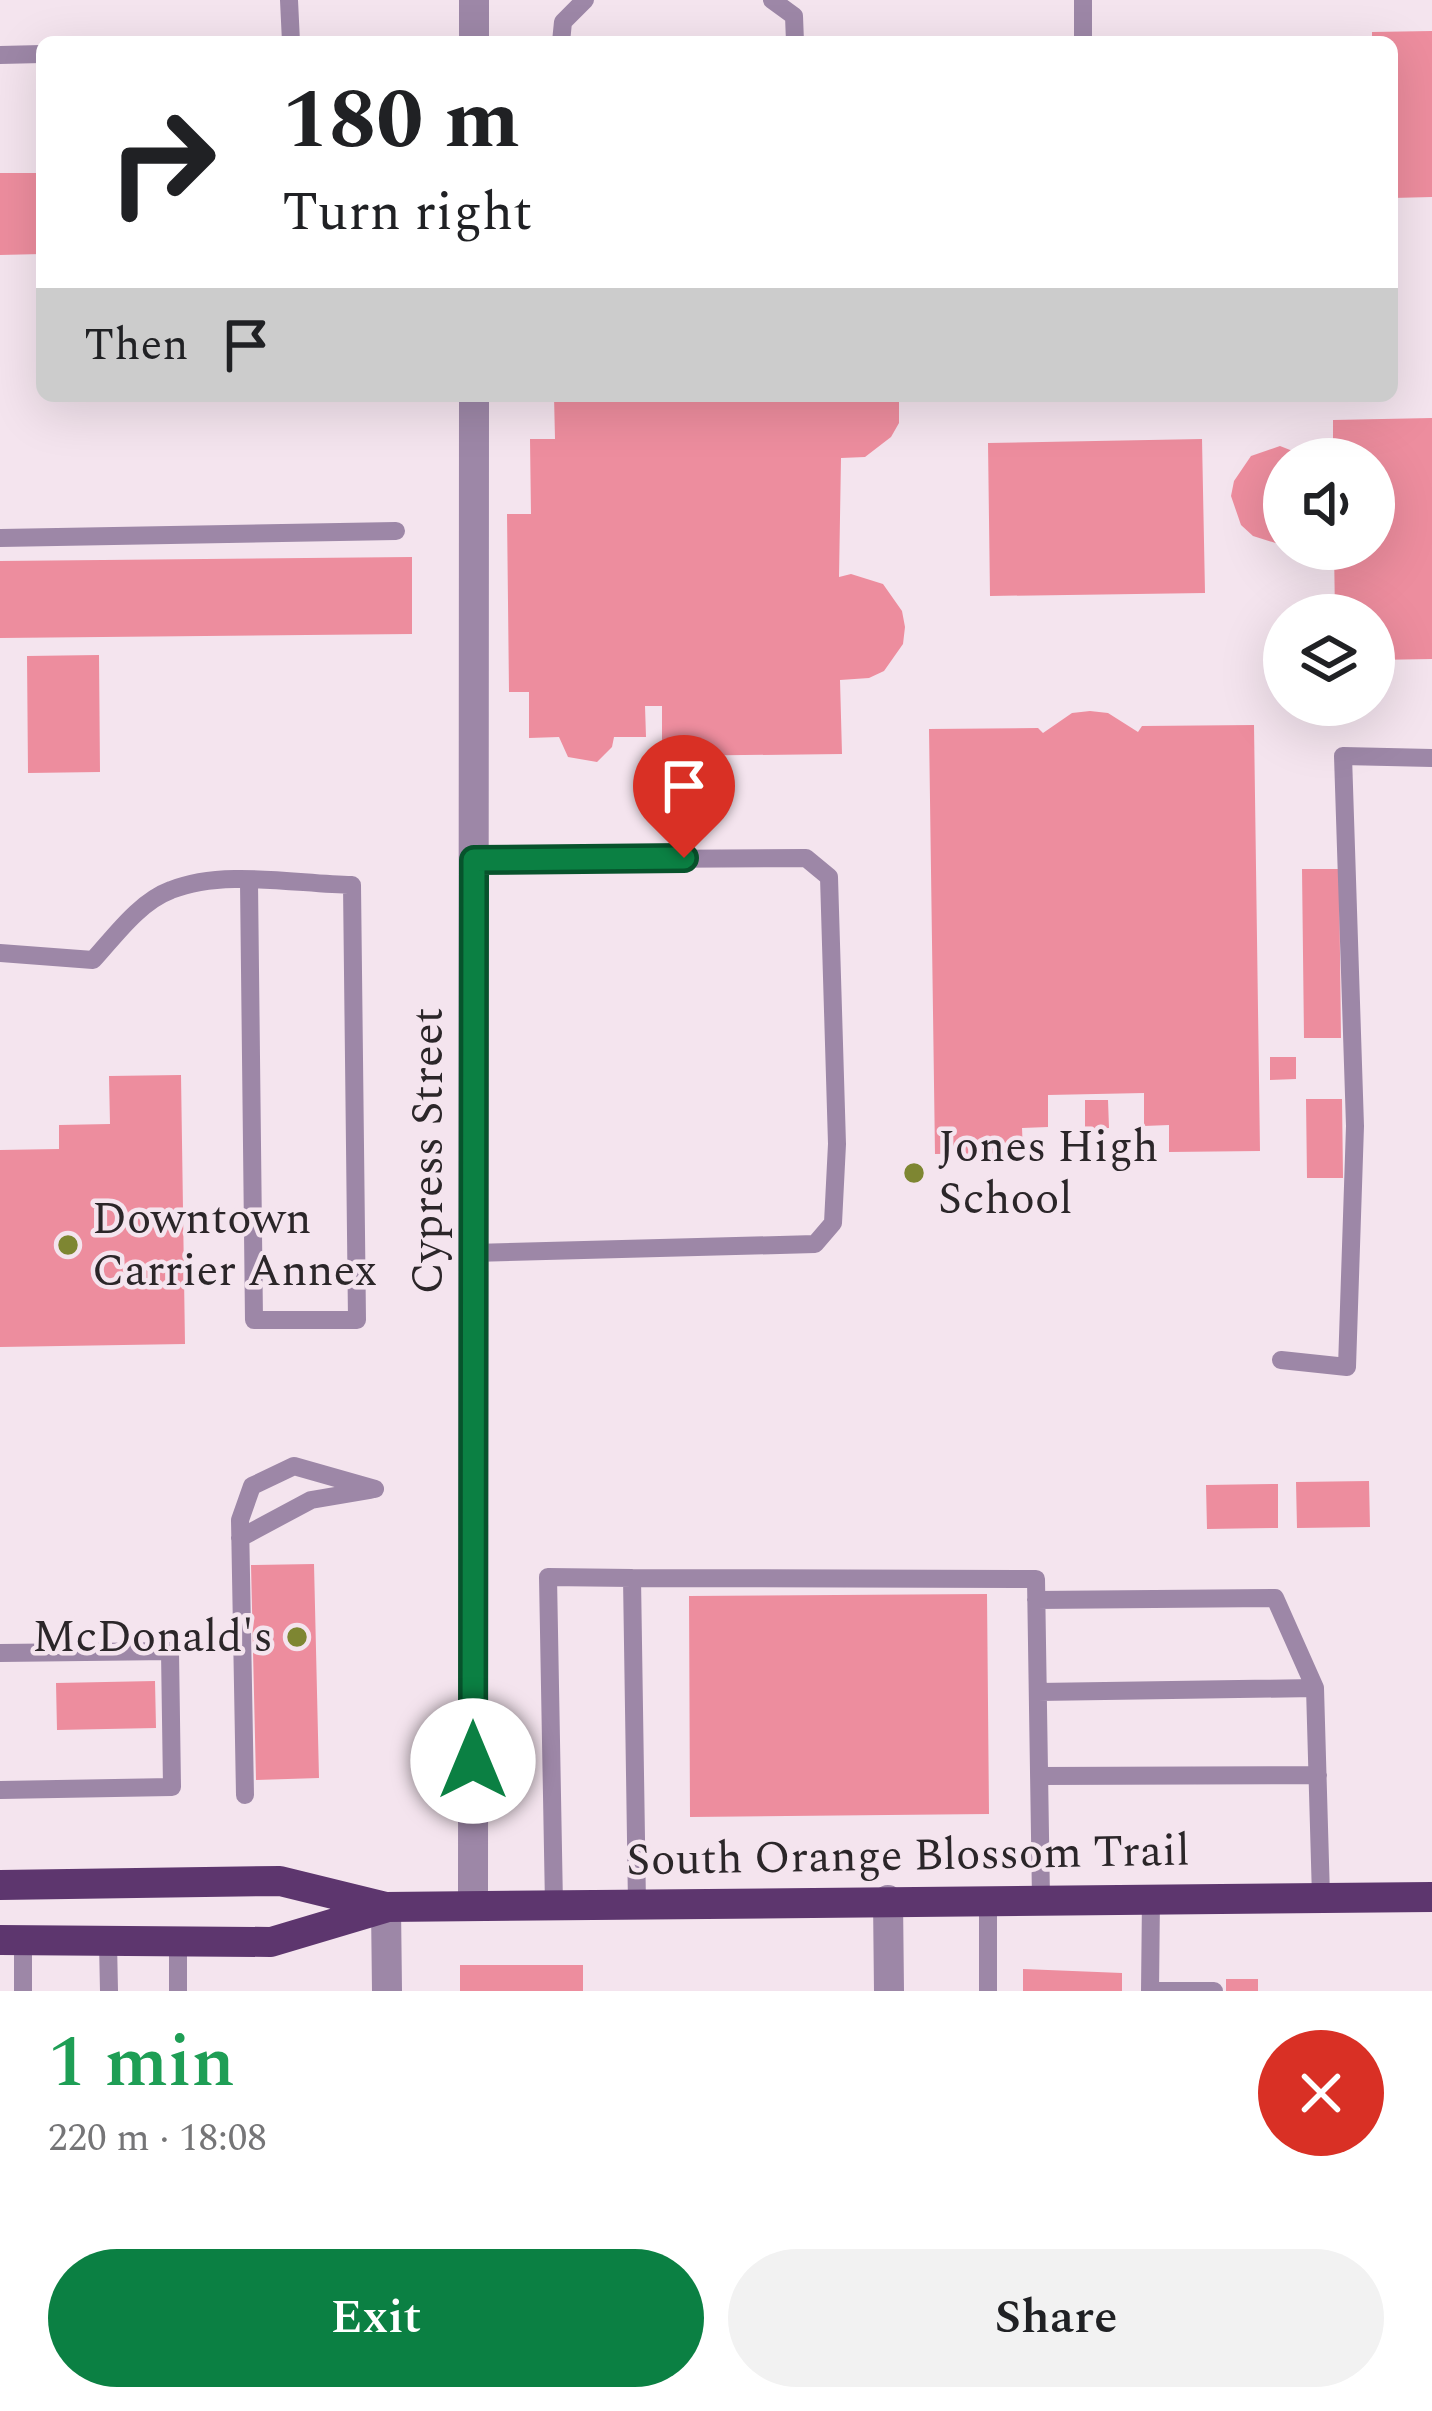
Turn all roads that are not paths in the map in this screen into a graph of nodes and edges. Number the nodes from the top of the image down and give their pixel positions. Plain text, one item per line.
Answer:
1 (289, 0) edge
2 (474, 0) edge
3 (585, 0) edge
4 (772, 0) edge
5 (1083, 0) edge
6 (291, 36) edge
7 (474, 36) edge
8 (561, 36) edge
9 (795, 36) edge
10 (1083, 36) edge
11 (36, 54) edge
12 (0, 55) edge
13 (474, 402) edge
14 (396, 531) dead end
15 (0, 538) edge
16 (1432, 758) edge
17 (474, 860) junction
18 (249, 882) junction
19 (0, 952) edge
20 (473, 1253) junction
21 (1281, 1360) dead end
22 (240, 1538) junction
23 (632, 1578) junction
24 (1036, 1600) junction
25 (0, 1653) edge
26 (1315, 1688) junction
27 (1038, 1692) junction
28 (1318, 1774) junction
29 (1039, 1777) junction
30 (0, 1790) edge
31 (245, 1795) dead end
32 (0, 1886) edge
33 (1432, 1897) edge
34 (1150, 1898) junction
35 (1322, 1898) junction
36 (888, 1900) junction
37 (988, 1900) junction
38 (1041, 1900) junction
39 (638, 1904) junction
40 (554, 1905) junction
41 (473, 1906) junction
42 (386, 1907) junction
43 (11, 1941) edge
44 (108, 1942) junction
45 (178, 1942) junction
46 (1214, 1990) edge
47 (23, 1991) edge
48 (109, 1991) edge
49 (178, 1991) edge
50 (387, 1991) edge
51 (889, 1991) edge
52 (988, 1991) edge
53 (1150, 1991) edge

1 - 6 lane
2 - 7 street
3 - 8 lane
4 - 9 lane
5 - 10 lane
11 - 12 lane
13 - 17 street, Cypress Street
14 - 15 lane
16 - 21 lane
17 - 20 street, Cypress Street
17 - 20 lane
18 - 18 lane
18 - 19 lane
20 - 41 street, Cypress Street
22 - 22 lane
22 - 31 lane
23 - 24 lane
23 - 39 lane
23 - 40 lane
24 - 26 lane
24 - 27 lane
25 - 30 lane
26 - 27 lane
26 - 28 lane
27 - 29 lane
28 - 29 lane
28 - 35 lane
29 - 38 lane
32 - 42 main road, South Orange Blossom Trail
33 - 35 main road, South Orange Blossom Trail
34 - 35 main road, South Orange Blossom Trail
34 - 38 main road, South Orange Blossom Trail
34 - 53 lane
36 - 37 main road, South Orange Blossom Trail
36 - 39 main road, South Orange Blossom Trail
36 - 51 street
37 - 38 main road, South Orange Blossom Trail
37 - 52 lane
39 - 40 main road, South Orange Blossom Trail
40 - 41 main road, South Orange Blossom Trail
41 - 42 main road, South Orange Blossom Trail
42 - 45 main road, South Orange Blossom Trail
42 - 50 street
43 - 44 main road, South Orange Blossom Trail
43 - 47 lane
44 - 45 main road, South Orange Blossom Trail
44 - 48 lane
45 - 49 lane
46 - 53 lane

